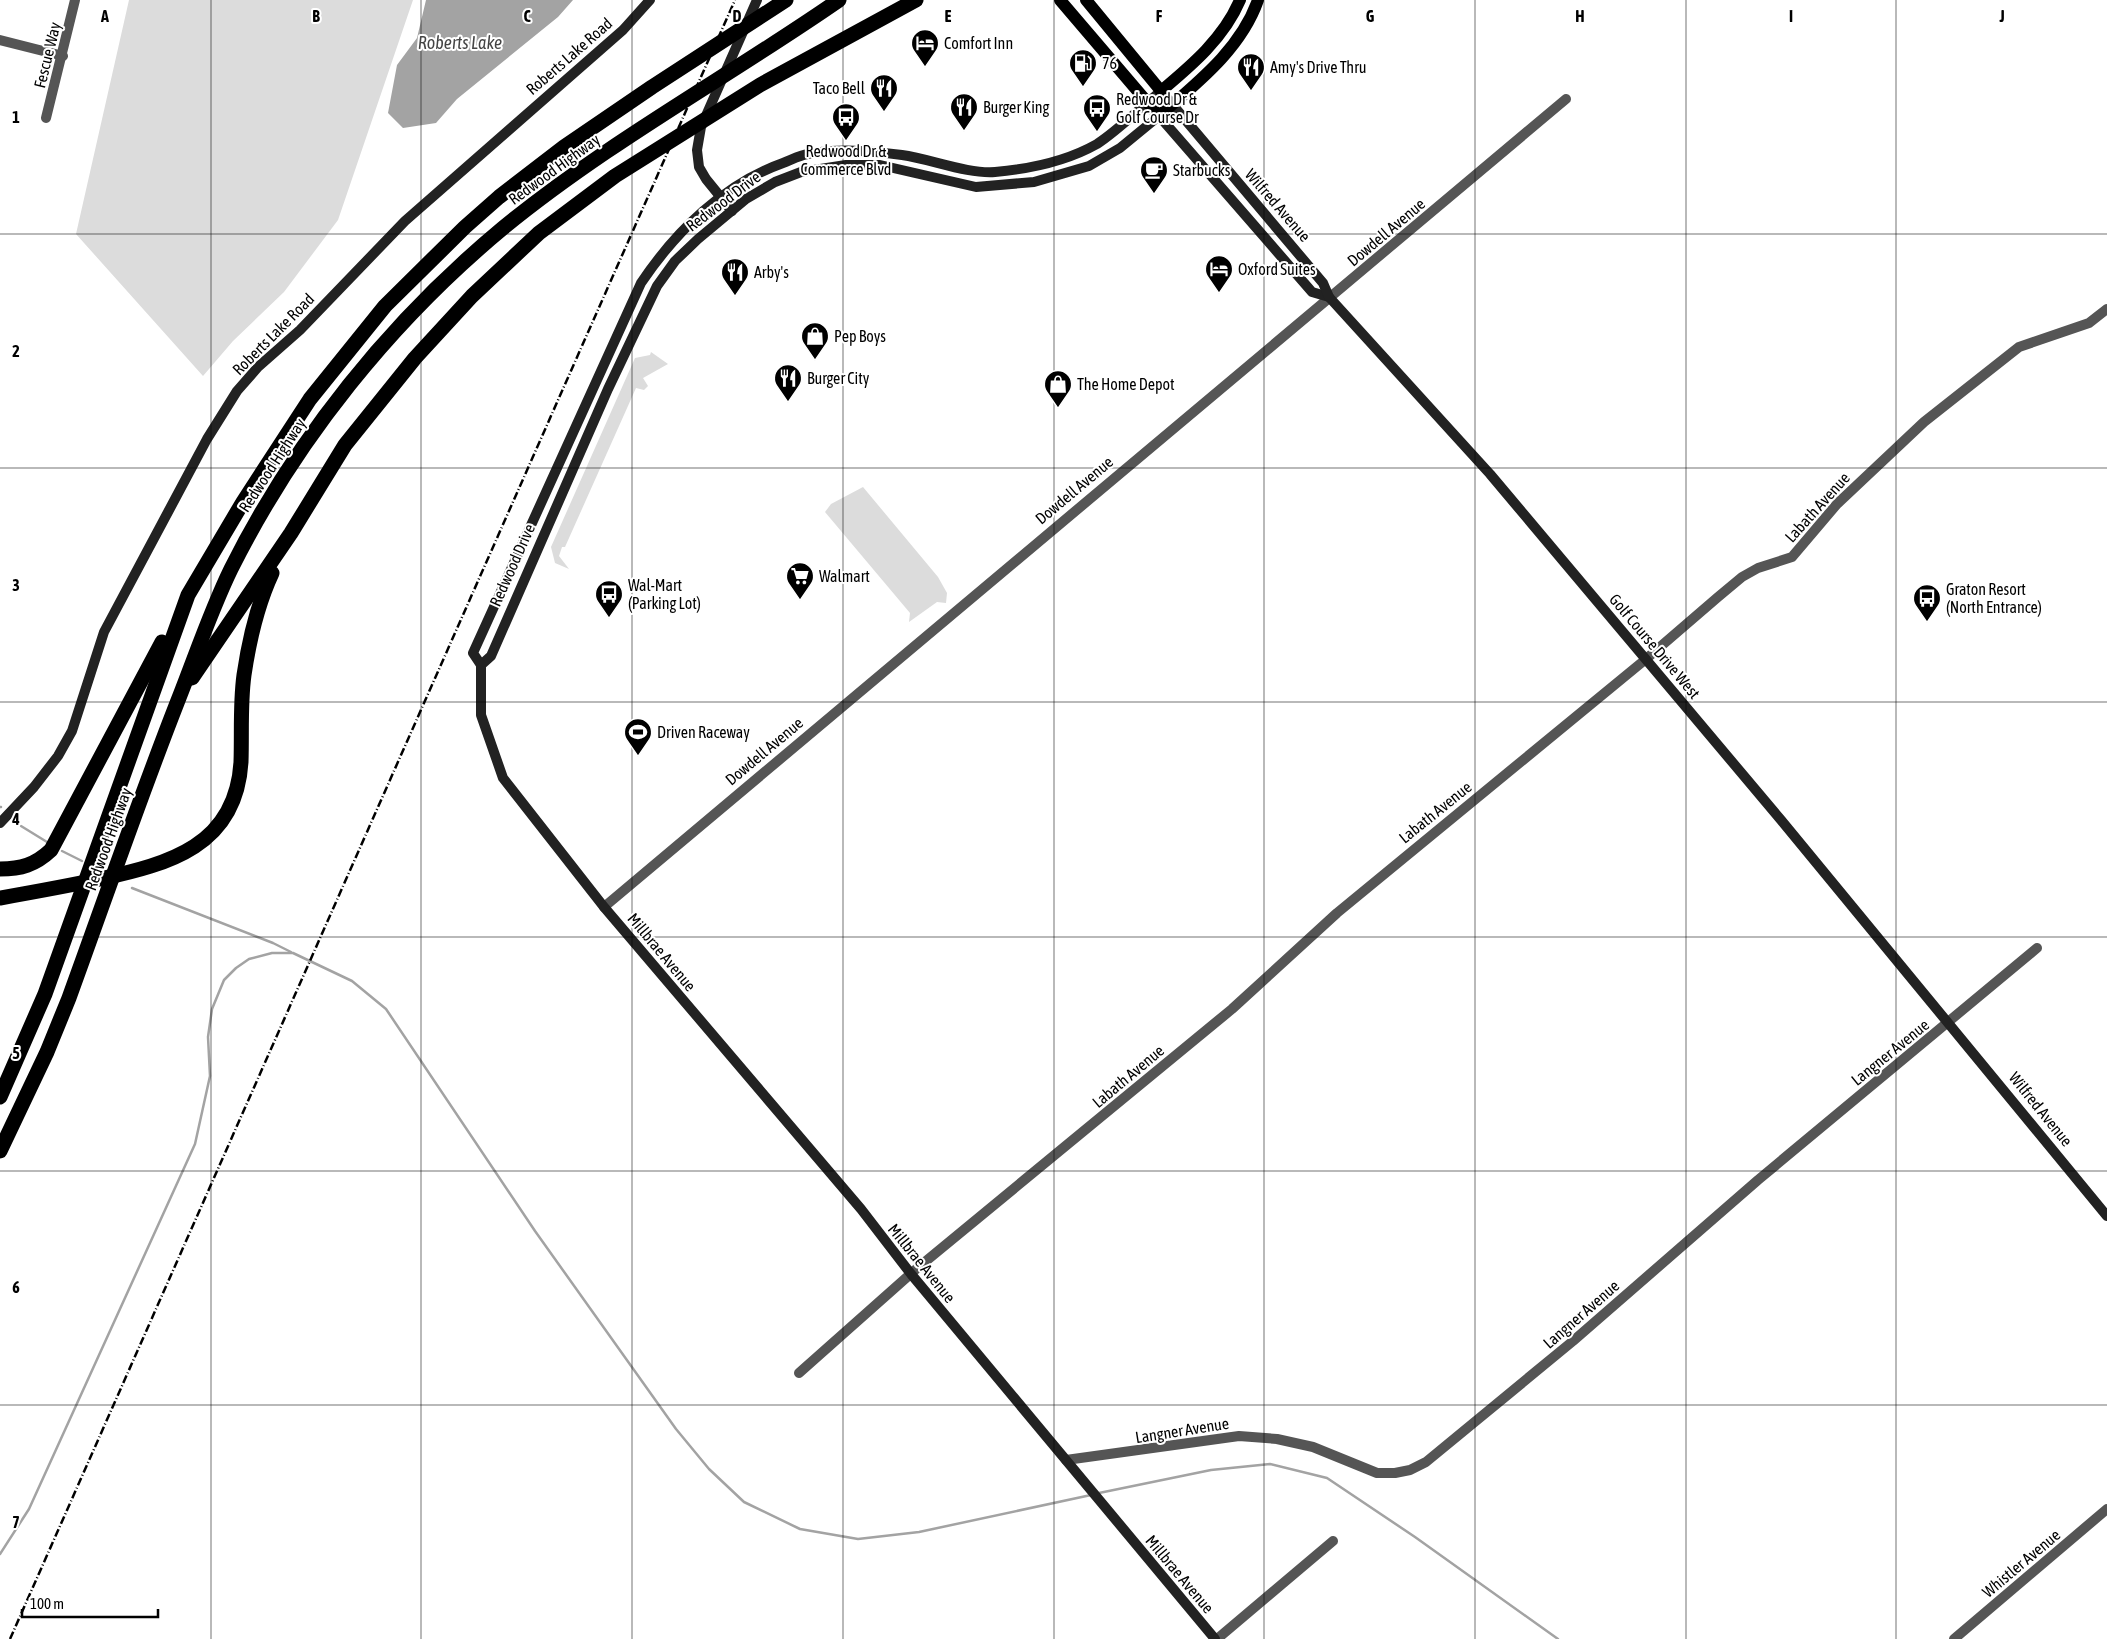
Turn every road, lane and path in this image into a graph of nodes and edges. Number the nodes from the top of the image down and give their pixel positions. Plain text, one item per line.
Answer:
1 (75, 0) edge
2 (650, 0) edge
3 (757, 0) edge
4 (786, 0) edge
5 (839, 0) edge
6 (916, 0) edge
7 (1060, 0) edge
8 (1086, 0) edge
9 (1240, 0) edge
10 (1258, 0) edge
11 (0, 40) edge
12 (63, 56) junction
13 (1162, 91) junction
14 (1566, 100) dead end
15 (1148, 103) junction
16 (1172, 105) junction
17 (1160, 116) junction
18 (46, 118) dead end
19 (807, 154) junction
20 (920, 158) junction
21 (1032, 167) junction
22 (812, 170) junction
23 (917, 173) junction
24 (1034, 182) junction
25 (720, 197) junction
26 (732, 211) junction
27 (1329, 297) junction
28 (2107, 309) edge
29 (291, 533) junction
30 (188, 595) junction
31 (1646, 659) junction
32 (481, 666) junction
33 (181, 693) junction
34 (0, 823) edge
35 (0, 869) edge
36 (0, 898) edge
37 (604, 906) junction
38 (2037, 948) dead end
39 (1949, 1022) junction
40 (0, 1097) edge
41 (0, 1151) edge
42 (2107, 1216) edge
43 (911, 1274) junction
44 (799, 1373) dead end
45 (1066, 1460) junction
46 (2107, 1509) edge
47 (1333, 1541) dead end
48 (1216, 1639) edge
49 (1954, 1639) edge

1 - 12 street, Fescue Way
2 - 34 street, Roberts Lake Road
3 - 25 street
4 - 30 highway, Redwood Highway
5 - 33 highway, Redwood Highway
6 - 29 highway
7 - 15 main road, Wilfred Avenue
8 - 13 main road
9 - 13 main road, Redwood Drive
10 - 16 main road, Redwood Drive
11 - 12 street
12 - 18 street, Fescue Way
13 - 15 street, Redwood Drive
13 - 16 street, Wilfred Avenue
14 - 27 street, Dowdell Avenue
15 - 17 main road, Wilfred Avenue
15 - 21 street, Redwood Drive
16 - 17 main road, Redwood Drive
16 - 27 street, Wilfred Avenue
17 - 24 street, Redwood Drive
17 - 27 street, Wilfred Avenue
19 - 20 street, Redwood Drive
19 - 22 street
19 - 25 street, Redwood Drive
20 - 21 street, Redwood Drive
20 - 23 street
21 - 24 street
22 - 23 street, Redwood Drive
22 - 26 street, Redwood Drive
23 - 24 street, Redwood Drive
25 - 26 street
25 - 32 street, Redwood Drive
26 - 32 street, Redwood Drive
27 - 31 street, Golf Course Drive West
27 - 37 street, Dowdell Avenue
28 - 31 street, Labath Avenue
29 - 33 highway
29 - 36 highway
30 - 35 highway
30 - 40 highway, Redwood Highway
31 - 39 street, Golf Course Drive West
31 - 43 street, Labath Avenue
32 - 37 street, Redwood Drive
33 - 41 highway, Redwood Highway
37 - 43 street, Millbrae Avenue
38 - 39 street, Langner Avenue
39 - 42 street, Wilfred Avenue
39 - 45 street, Langner Avenue
43 - 44 street, Labath Avenue
43 - 45 street, Millbrae Avenue
45 - 48 street, Millbrae Avenue
46 - 49 street, Whistler Avenue
47 - 48 street

